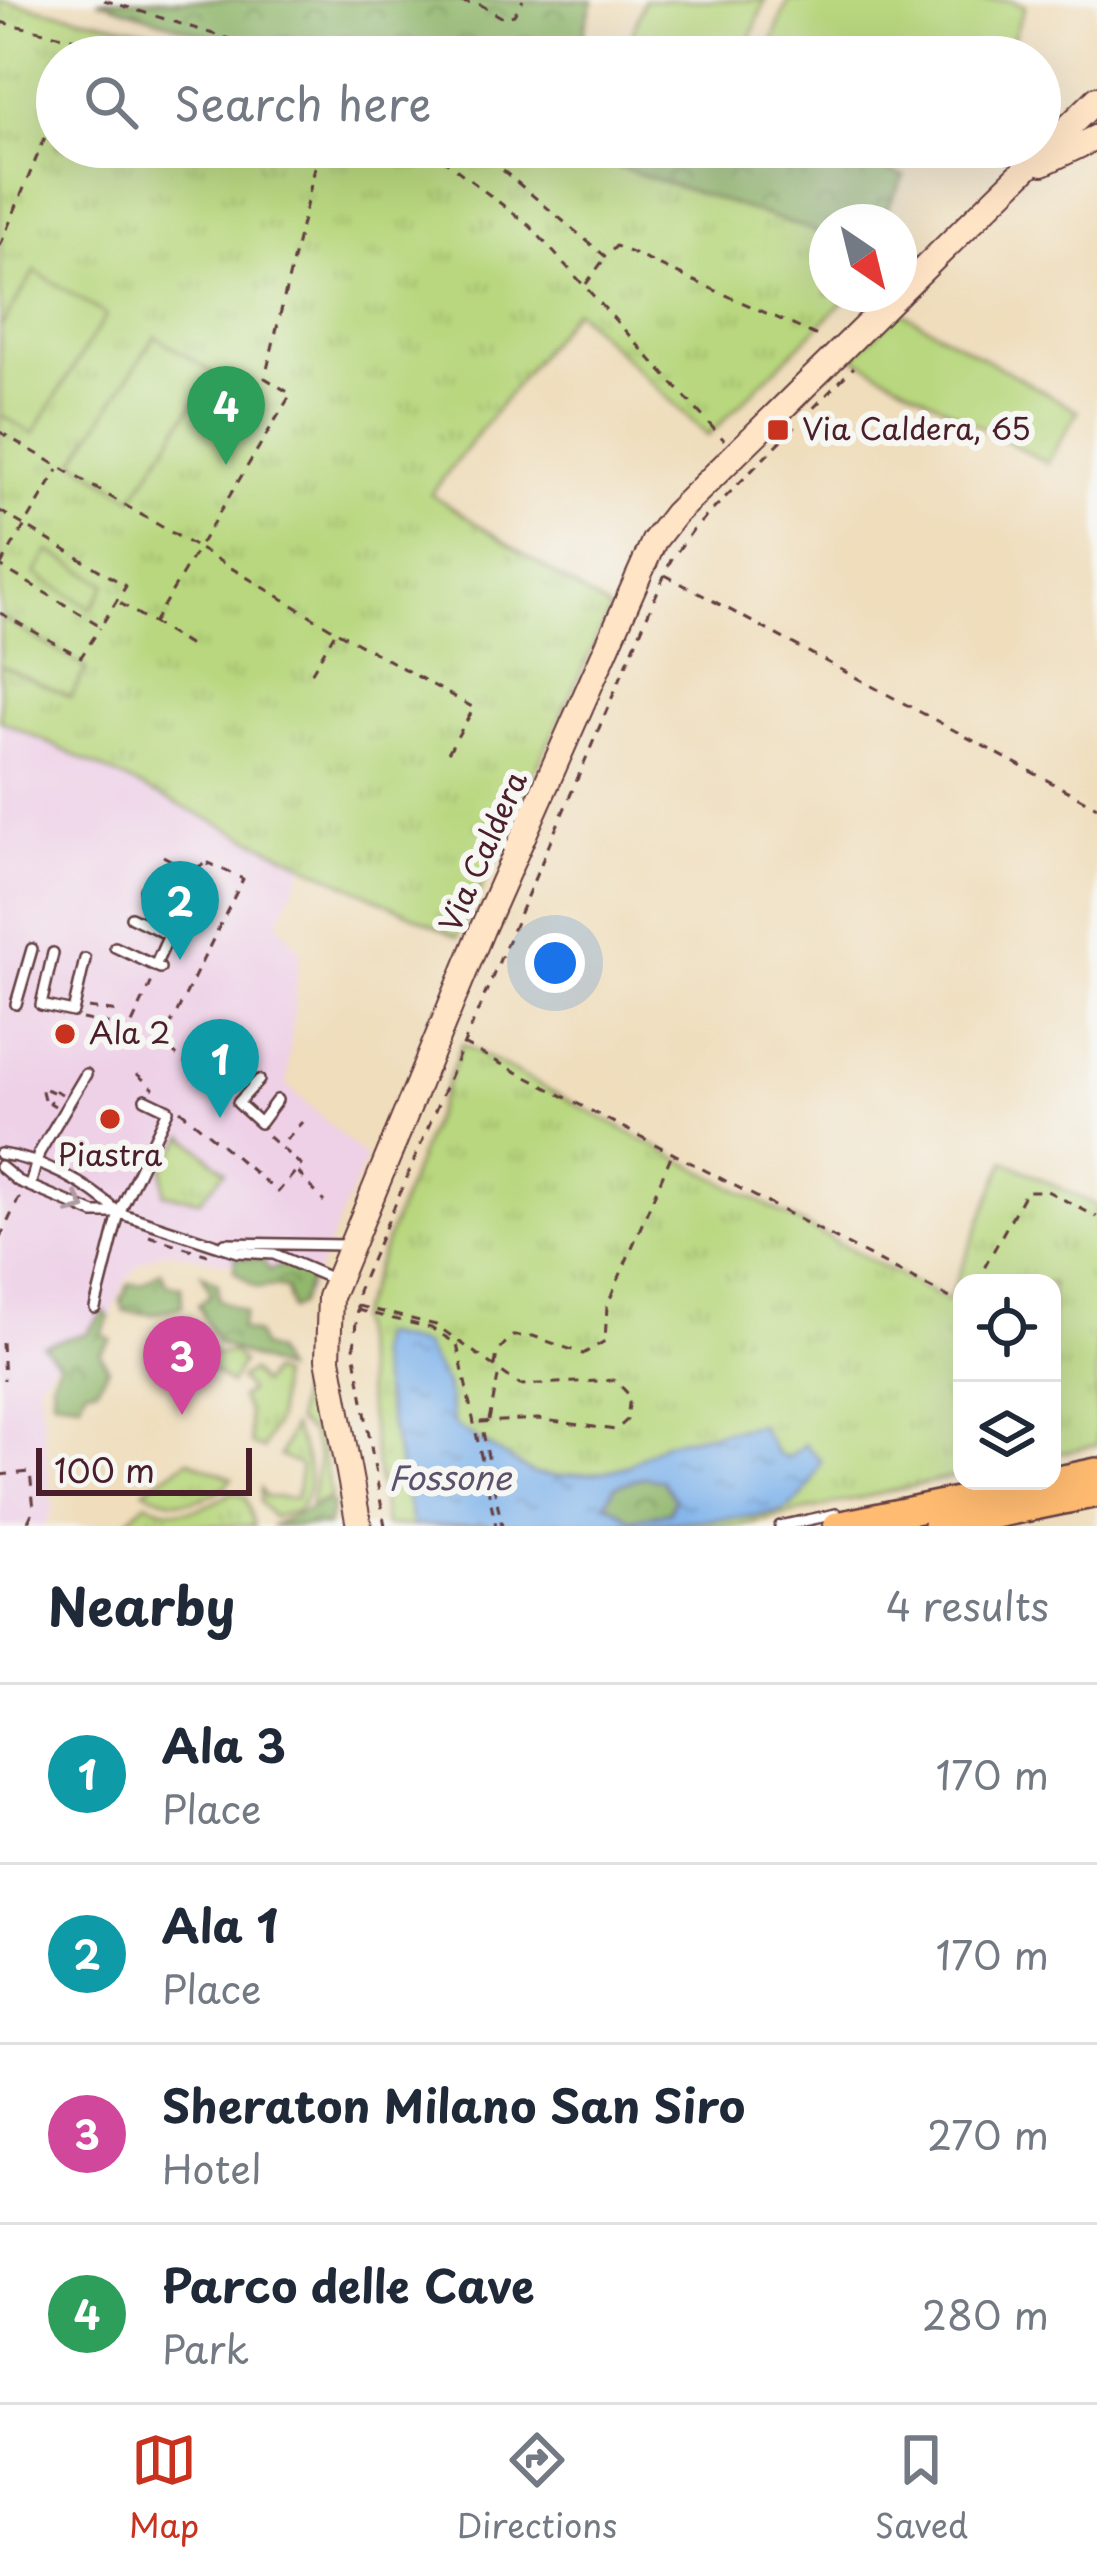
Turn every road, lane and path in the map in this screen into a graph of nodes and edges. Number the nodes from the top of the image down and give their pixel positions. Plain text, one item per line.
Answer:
1 (104, 0) edge
2 (443, 0) edge
3 (524, 0) edge
4 (0, 22) edge
5 (74, 36) edge
6 (220, 36) edge
7 (1097, 99) edge
8 (1061, 134) edge
9 (1097, 137) edge
10 (1061, 155) edge
11 (36, 159) edge
12 (315, 168) edge
13 (455, 168) edge
14 (501, 168) edge
15 (1026, 168) edge
16 (1036, 168) edge
17 (1015, 179) junction
18 (0, 246) edge
19 (606, 257) junction
20 (917, 275) edge
21 (585, 286) junction
22 (880, 312) edge
23 (836, 343) dead end
24 (850, 359) dead end
25 (0, 432) edge
26 (736, 452) junction
27 (59, 469) junction
28 (0, 511) edge
29 (25, 525) junction
30 (199, 548) junction
31 (0, 566) edge
32 (664, 575) junction
33 (116, 602) junction
34 (0, 613) edge
35 (153, 623) junction
36 (101, 626) junction
37 (337, 631) junction
38 (195, 649) dead end
39 (309, 677) dead end
40 (446, 756) dead end
41 (1097, 807) edge
42 (489, 838) dead end
43 (517, 851) junction
44 (163, 856) dead end
45 (209, 863) junction
46 (145, 890) dead end
47 (188, 905) joint
48 (130, 917) dead end
49 (115, 947) dead end
50 (32, 949) dead end
51 (53, 953) dead end
52 (85, 959) dead end
53 (158, 967) junction
54 (16, 1004) dead end
55 (119, 1012) dead end
56 (72, 1014) junction
57 (462, 1044) junction
58 (86, 1074) dead end
59 (137, 1074) dead end
60 (259, 1081) dead end
61 (154, 1089) dead end
62 (55, 1093) dead end
63 (44, 1099) dead end
64 (145, 1099) dead end
65 (277, 1100) dead end
66 (172, 1104) dead end
67 (235, 1106) junction
68 (302, 1122) dead end
69 (258, 1126) junction
70 (286, 1140) dead end
71 (39, 1153) junction
72 (0, 1154) edge
73 (672, 1154) junction
74 (28, 1160) junction
75 (0, 1166) edge
76 (40, 1166) junction
77 (296, 1170) junction
78 (23, 1186) junction
79 (324, 1202) dead end
80 (118, 1213) junction
81 (1097, 1217) edge
82 (2, 1229) edge
83 (0, 1238) edge
84 (220, 1244) junction
85 (348, 1245) junction
86 (981, 1274) edge
87 (335, 1280) junction
88 (953, 1299) edge
89 (355, 1307) junction
90 (94, 1308) dead end
91 (2, 1342) edge
92 (495, 1368) junction
93 (499, 1375) junction
94 (4, 1380) dead end
95 (489, 1420) junction
96 (478, 1422) junction
97 (1097, 1460) edge
98 (1061, 1467) edge
99 (1097, 1472) edge
100 (0, 1475) edge
101 (953, 1490) edge
102 (1097, 1493) edge
103 (1097, 1504) edge
104 (26, 1526) edge
105 (359, 1526) edge
106 (386, 1526) edge
107 (499, 1526) edge
108 (780, 1526) edge
109 (837, 1526) edge
110 (937, 1526) edge
111 (992, 1526) edge

1 - 6 path
2 - 3 path
4 - 5 path
7 - 8 street, Via Caldera
9 - 10 street
11 - 18 path
12 - 30 path
13 - 21 path
14 - 19 path
15 - 17 street, Via Caldera
16 - 17 street
17 - 20 street, Via Caldera
19 - 21 path
19 - 23 path
21 - 26 path
22 - 26 street, Via Caldera
24 - 32 path
25 - 27 path
26 - 43 street, Via Caldera
27 - 29 path
27 - 30 path
28 - 29 path
29 - 31 path
29 - 33 path
30 - 35 path
30 - 37 path
31 - 36 path
32 - 41 path
32 - 57 path
33 - 35 path
33 - 36 path
34 - 36 path
35 - 38 path
37 - 39 path
37 - 40 path
42 - 43 lane
43 - 85 street, Via Caldera
44 - 45 path
45 - 47 path
45 - 67 path
46 - 47 lane
48 - 53 lane
49 - 53 lane
50 - 54 lane
51 - 56 lane
52 - 56 lane
53 - 56 path
55 - 56 path
57 - 73 path
57 - 89 path
58 - 71 lane
59 - 61 path
60 - 67 lane
62 - 63 path
64 - 80 lane
65 - 69 lane
66 - 77 path
67 - 69 lane
68 - 70 path
69 - 77 path
71 - 74 lane
71 - 76 lane
72 - 74 lane
73 - 88 path
73 - 92 path
74 - 76 lane
74 - 78 lane
75 - 78 lane
76 - 78 lane
76 - 80 lane
77 - 79 path
78 -> 80 lane
78 - 82 path
80 - 84 lane
80 - 90 lane
81 - 86 path
82 - 83 path
84 - 85 lane
84 - 87 lane
85 - 87 street, Via Caldera
87 - 105 street, Via Caldera
89 - 92 path
89 - 96 path
89 - 106 path
91 - 94 path
92 - 93 path
93 - 95 path
93 - 95 path
95 - 96 path
96 - 107 path
97 - 98 lane
99 - 109 main road
100 - 104 path
101 - 108 lane
102 - 110 main road
103 - 111 lane

